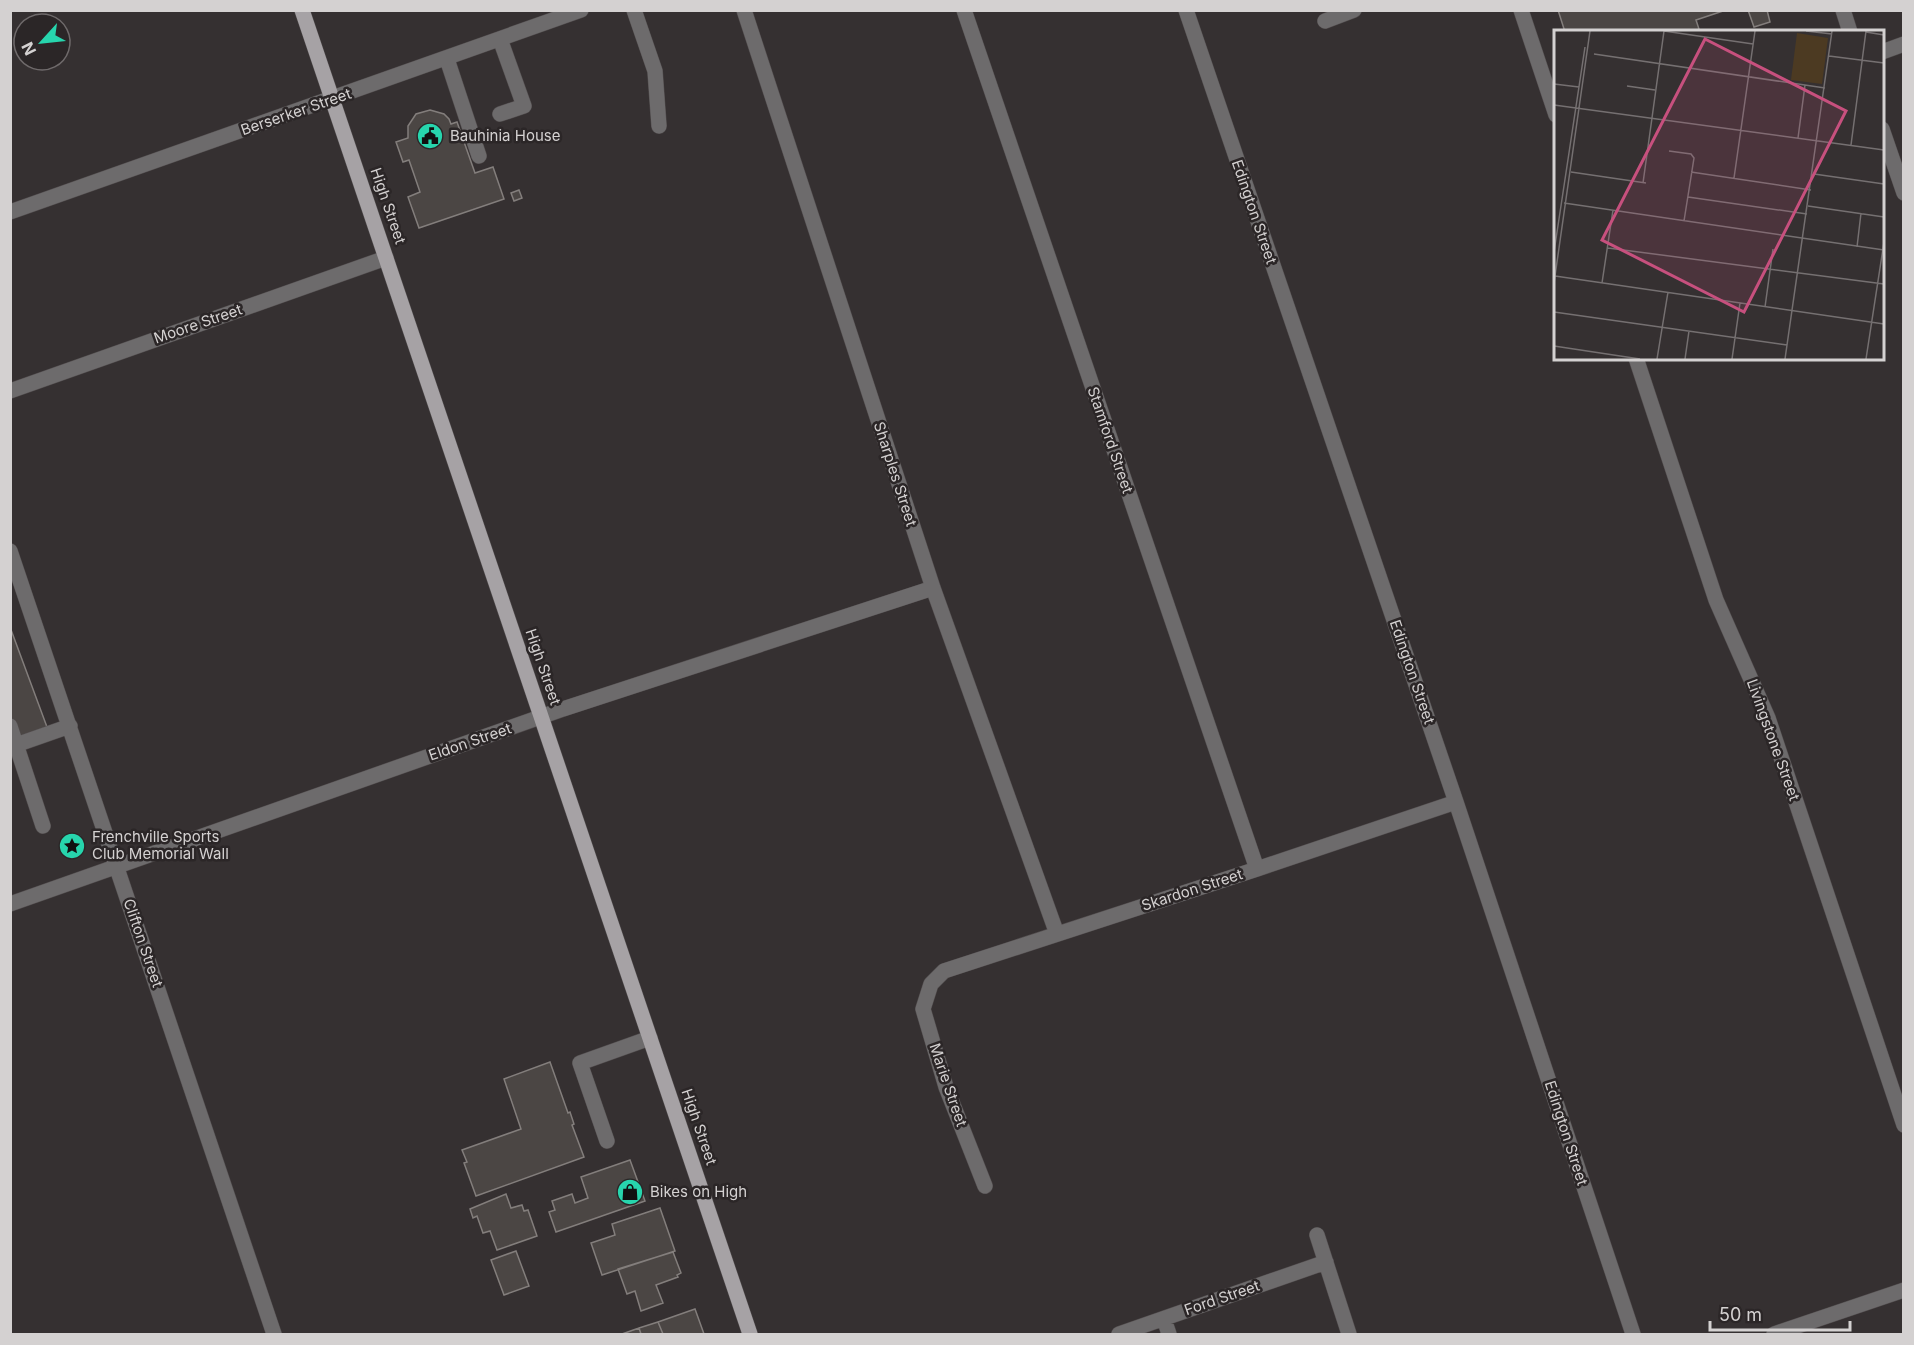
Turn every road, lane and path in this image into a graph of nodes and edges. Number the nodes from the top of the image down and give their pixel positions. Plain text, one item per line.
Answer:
1 (302, 10) edge
2 (581, 10) edge
3 (634, 10) edge
4 (744, 10) edge
5 (964, 10) edge
6 (1185, 10) edge
7 (1354, 10) edge
8 (1521, 10) edge
9 (1843, 10) edge
10 (1325, 21) dead end
11 (1849, 30) edge
12 (500, 39) junction
13 (1904, 45) edge
14 (1884, 51) edge
15 (447, 59) junction
16 (332, 99) junction
17 (1554, 109) edge
18 (500, 114) dead end
19 (659, 126) dead end
20 (1884, 135) edge
21 (479, 156) dead end
22 (1904, 193) edge
23 (10, 212) edge
24 (386, 258) junction
25 (1637, 360) edge
26 (10, 391) edge
27 (10, 551) edge
28 (933, 588) junction
29 (541, 717) junction
30 (10, 726) edge
31 (70, 726) junction
32 (14, 746) edge
33 (1456, 801) junction
34 (44, 826) dead end
35 (118, 867) junction
36 (1257, 869) junction
37 (10, 904) edge
38 (1057, 934) junction
39 (931, 984) joint
40 (650, 1038) junction
41 (1904, 1125) edge
42 (608, 1141) dead end
43 (985, 1186) dead end
44 (1317, 1235) dead end
45 (1326, 1262) junction
46 (1904, 1290) edge
47 (1164, 1319) junction
48 (274, 1335) edge
49 (750, 1335) edge
50 (1119, 1335) edge
51 (1169, 1335) edge
52 (1349, 1335) edge
53 (1633, 1335) edge
54 (1773, 1335) edge

1 - 16 main road, High Street
2 - 12 street, Berserker Street
3 - 19 street
4 - 28 street, Sharples Street
5 - 36 street, Stamford Street
6 - 33 street, Edington Street
7 - 10 street
8 - 17 street
9 - 11 street
12 - 15 street, Berserker Street
12 - 18 street
13 - 14 street
15 - 16 street, Berserker Street
15 - 21 street
16 - 23 street, Berserker Street
16 - 24 main road, High Street
20 - 22 street
24 - 26 street, Moore Street
24 - 29 main road, High Street
25 - 41 street, Livingstone Street
27 - 31 street, Clifton Street
28 - 29 street, Eldon Street
28 - 38 street, Sharples Street
29 - 35 street, Eldon Street
29 - 40 main road, High Street
30 - 32 street
31 - 32 street
31 - 35 street, Clifton Street
32 - 34 street
33 - 36 street, Skardon Street
33 - 53 street, Edington Street
35 - 37 street, Eldon Street
35 - 48 street, Clifton Street
36 - 38 street, Skardon Street
38 - 39 street, Skardon Street
39 - 43 street, Marie Street
40 - 42 street
40 - 49 main road, High Street
44 - 45 street
45 - 47 street, Ford Street
45 - 52 street
46 - 54 street
47 - 50 street, Ford Street
47 - 51 street

